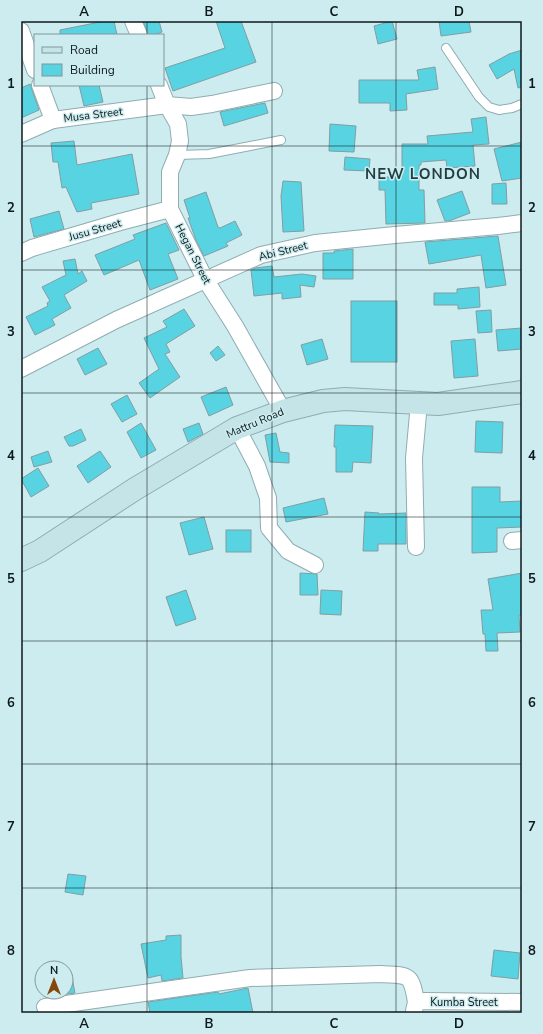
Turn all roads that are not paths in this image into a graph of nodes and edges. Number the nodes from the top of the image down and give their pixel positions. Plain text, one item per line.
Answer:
1 (25, 21) edge
2 (133, 21) edge
3 (21, 22) edge
4 (21, 31) edge
5 (139, 34) edge
6 (446, 48) dead end
7 (34, 67) edge
8 (40, 86) edge
9 (159, 86) edge
10 (274, 91) dead end
11 (522, 104) edge
12 (167, 105) junction
13 (53, 120) junction
14 (21, 134) edge
15 (281, 140) dead end
16 (177, 155) junction
17 (170, 209) junction
18 (522, 223) edge
19 (21, 253) edge
20 (205, 279) junction
21 (21, 369) edge
22 (522, 392) edge
23 (419, 403) junction
24 (282, 411) junction
25 (236, 428) junction
26 (416, 547) dead end
27 (21, 560) edge
28 (315, 565) dead end
29 (522, 1002) edge
30 (45, 1007) dead end
31 (415, 1008) edge

1 - 3 street
2 - 5 street
4 - 7 street
6 - 11 lane
8 - 13 street
9 - 12 street, Hegan Street
10 - 12 street, Musa Street
12 - 13 street, Musa Street
12 - 16 street, Hegan Street
13 - 14 street, Musa Street
15 - 16 lane
16 - 17 street, Hegan Street
17 - 19 street, Jusu Street
17 - 20 street, Hegan Street
18 - 20 street, Abi Street
20 - 21 street, Abi Street
20 - 24 street, Hegan Street
22 - 23 main road, Mattru Road
23 - 24 main road, Mattru Road
23 - 26 street
24 - 25 main road, Mattru Road
25 - 27 main road, Mattru Road
25 - 28 street
29 - 31 street, Kumba Street
30 - 31 street

